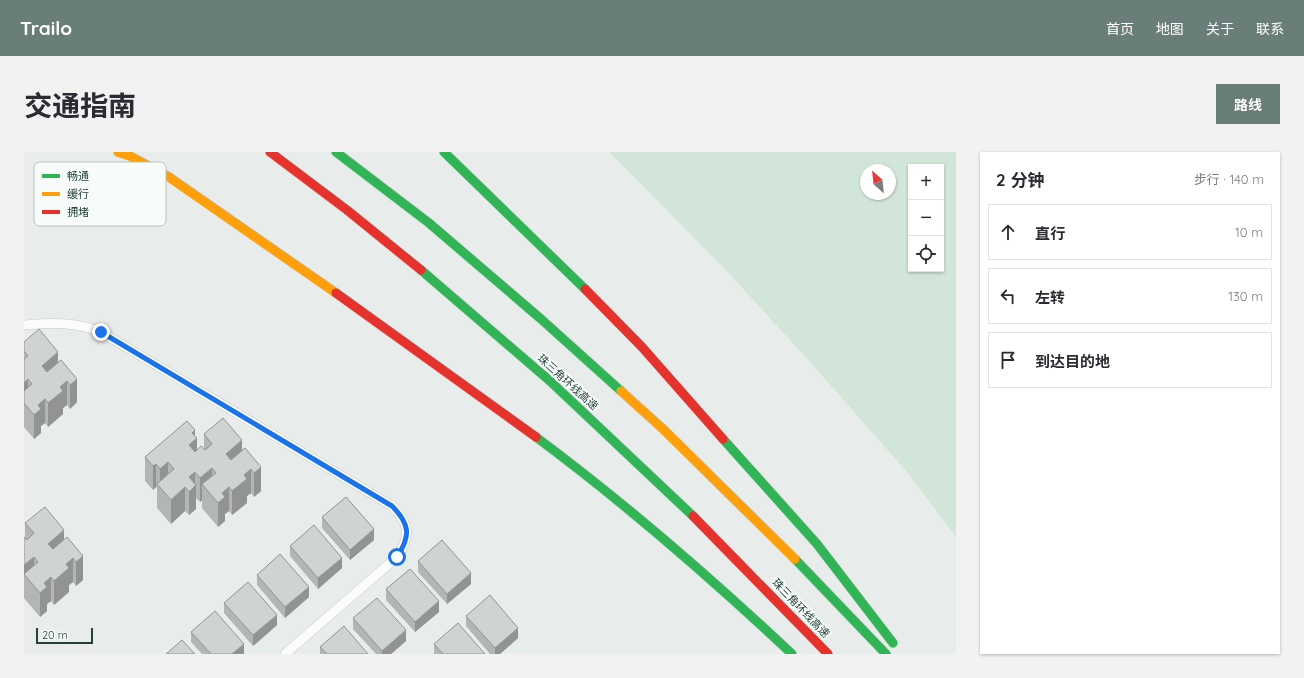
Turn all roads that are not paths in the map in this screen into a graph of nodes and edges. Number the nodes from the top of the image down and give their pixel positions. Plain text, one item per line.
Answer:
1 (118, 152) edge
2 (270, 152) edge
3 (336, 152) edge
4 (444, 152) edge
5 (141, 162) edge
6 (166, 175) edge
7 (24, 325) edge
8 (284, 654) edge
9 (792, 654) edge
10 (828, 654) edge
11 (886, 654) edge
12 (901, 654) edge

1 - 5 highway
2 - 10 highway, 珠三角环线高速
3 - 11 highway
4 - 12 highway
6 - 9 highway
7 - 8 lane

